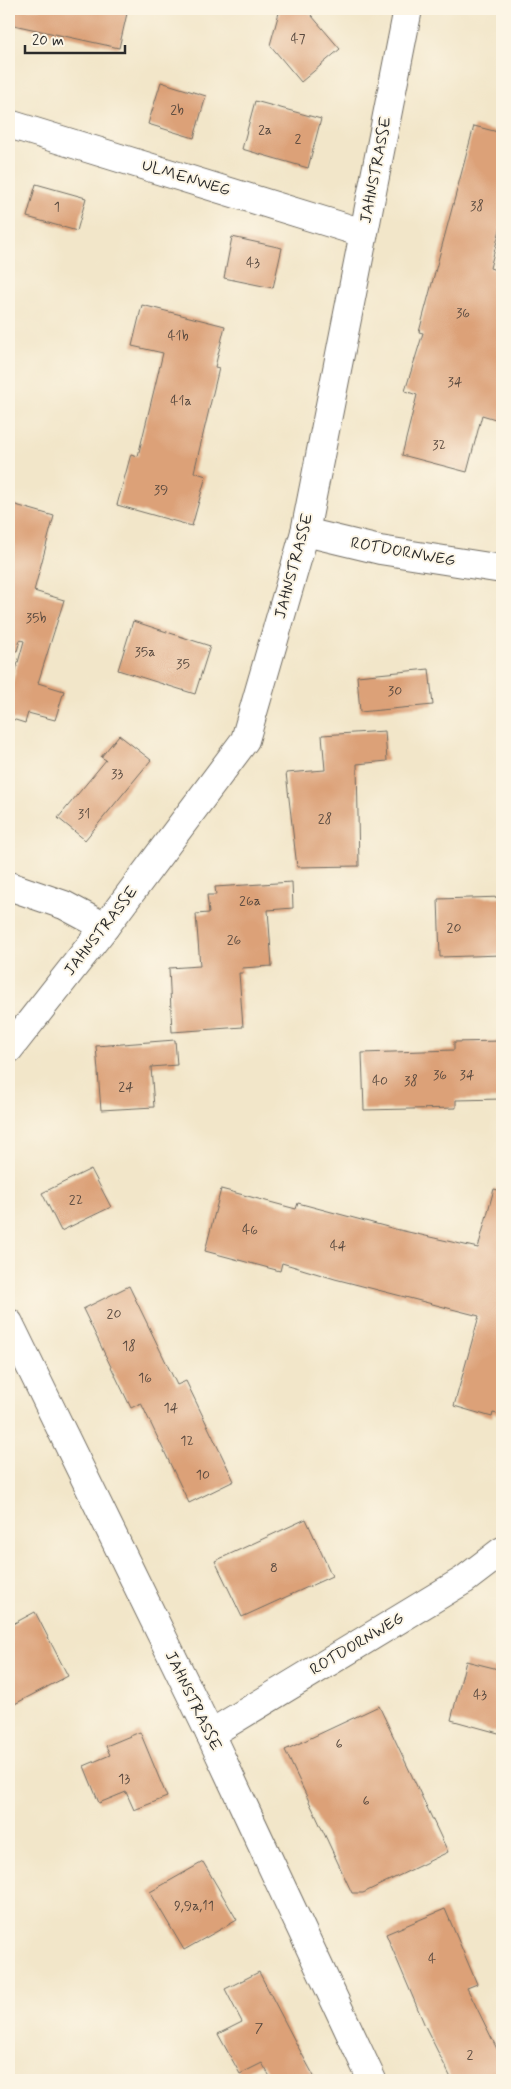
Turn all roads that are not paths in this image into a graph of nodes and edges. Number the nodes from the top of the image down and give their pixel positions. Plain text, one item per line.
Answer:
1 (408, 9) edge
2 (9, 124) edge
3 (364, 233) junction
4 (305, 532) junction
5 (502, 568) edge
6 (9, 886) edge
7 (106, 927) junction
8 (9, 1049) edge
9 (9, 1323) edge
10 (502, 1551) edge
11 (210, 1734) junction
12 (372, 2080) edge

1 - 3 street, JAHNSTRASSE
2 - 3 street, ULMENWEG
3 - 4 street, JAHNSTRASSE
4 - 5 street, ROTDORNWEG
4 - 7 street, JAHNSTRASSE
6 - 7 street
7 - 8 street, JAHNSTRASSE
9 - 11 street, JAHNSTRASSE
10 - 11 street, ROTDORNWEG
11 - 12 street, JAHNSTRASSE

